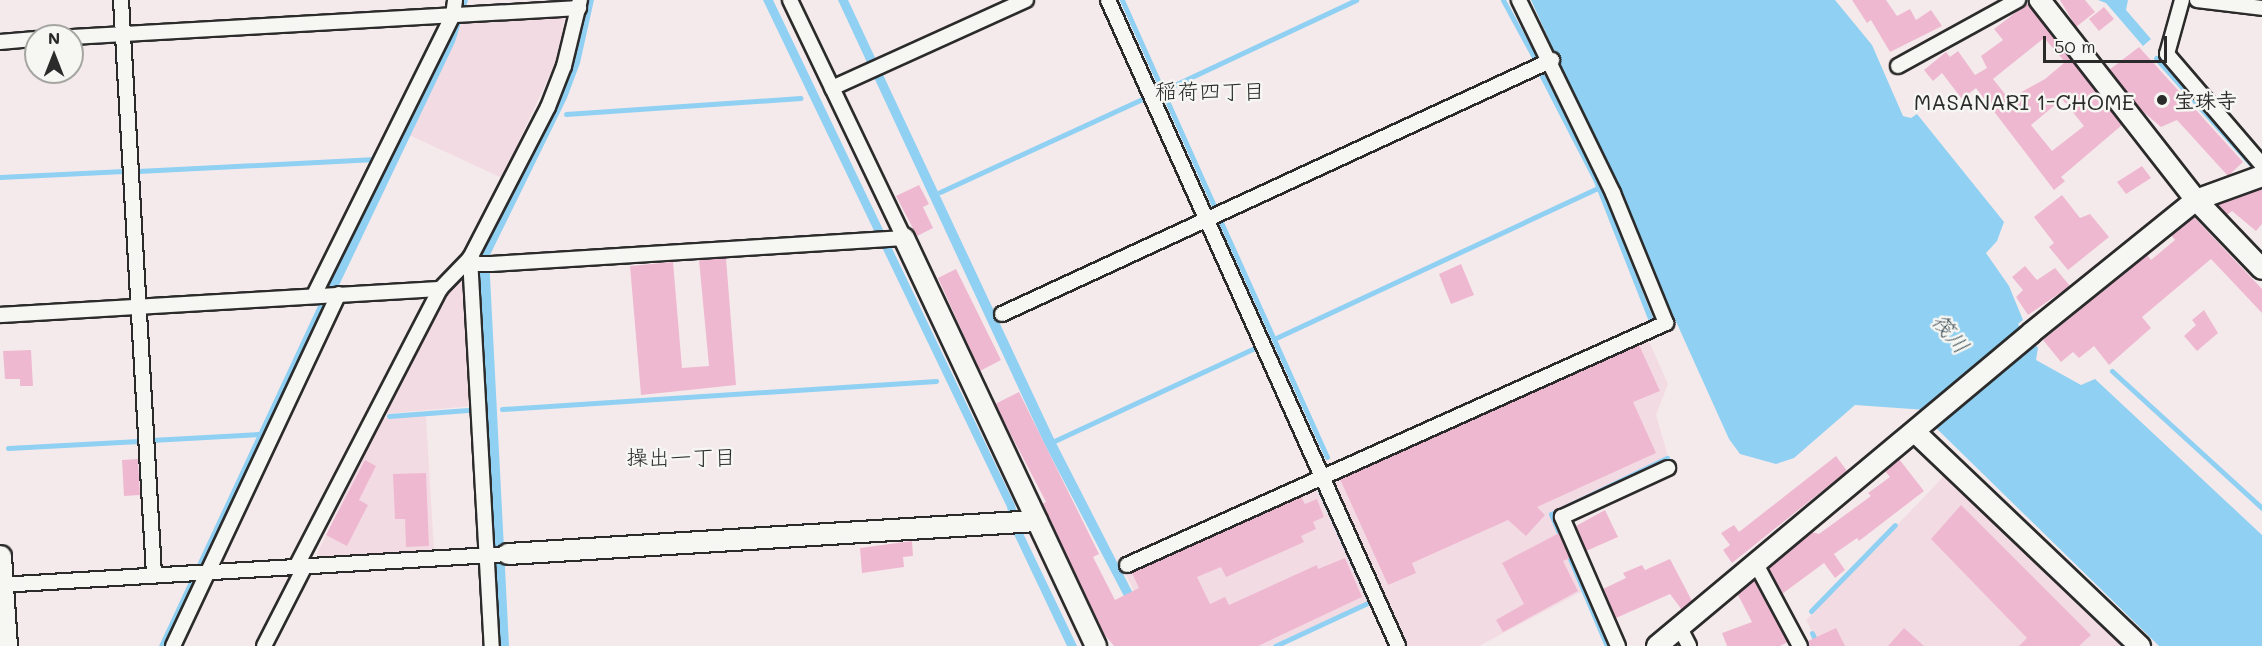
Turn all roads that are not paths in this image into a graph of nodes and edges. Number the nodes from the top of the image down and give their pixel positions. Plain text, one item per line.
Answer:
1 (121, 0) edge
2 (455, 0) edge
3 (790, 0) edge
4 (1026, 0) edge
5 (1108, 0) edge
6 (1519, 0) edge
7 (2018, 0) edge
8 (2040, 0) edge
9 (2182, 0) edge
10 (2197, 0) edge
11 (579, 4) edge
12 (2262, 8) edge
13 (458, 15) junction
14 (122, 34) junction
15 (84, 36) edge
16 (24, 40) edge
17 (0, 42) edge
18 (1552, 60) junction
19 (1898, 66) dead end
20 (832, 88) junction
21 (2262, 165) edge
22 (2262, 176) edge
23 (2196, 200) junction
24 (1208, 219) junction
25 (898, 238) junction
26 (479, 262) junction
27 (2262, 269) edge
28 (440, 289) junction
29 (337, 294) junction
30 (317, 295) junction
31 (139, 307) junction
32 (1002, 314) dead end
33 (0, 315) edge
34 (1919, 430) junction
35 (1668, 468) dead end
36 (1323, 475) junction
37 (1031, 521) junction
38 (495, 555) junction
39 (0, 556) edge
40 (1756, 564) junction
41 (1127, 566) dead end
42 (300, 567) junction
43 (208, 572) junction
44 (153, 574) junction
45 (1, 585) edge
46 (1685, 638) edge
47 (6, 646) edge
48 (173, 646) edge
49 (264, 646) edge
50 (492, 646) edge
51 (1096, 646) edge
52 (1398, 646) edge
53 (1618, 646) edge
54 (1657, 646) edge
55 (1800, 646) edge
56 (2140, 646) edge

1 - 14 street
2 - 13 street
3 - 20 street
4 - 20 street
5 - 24 street
6 - 18 street
7 - 19 street
8 - 23 street
9 - 21 street
10 - 12 street
11 - 13 street
11 - 26 street
13 - 14 street
13 - 30 street
14 - 15 street
14 - 31 street
16 - 17 street
18 - 24 street
18 - 36 street
20 - 25 street
22 - 23 street
23 - 27 street
23 - 34 street
24 - 32 street
24 - 36 street
25 - 26 street
25 - 37 street
26 - 28 street
26 - 38 street
28 - 29 street
28 - 42 street
29 - 30 street
29 - 43 street
30 - 31 street
31 - 33 street
31 - 44 street
34 - 40 street
34 - 56 street
35 - 53 street
36 - 41 street
36 - 52 street
37 - 38 street
37 - 51 street
38 - 42 street
38 - 50 street
39 - 45 main road
40 - 46 street
40 - 55 street
42 - 43 street
42 - 49 street
43 - 44 street
43 - 48 street
44 - 45 street
45 - 47 main road
46 - 54 street

